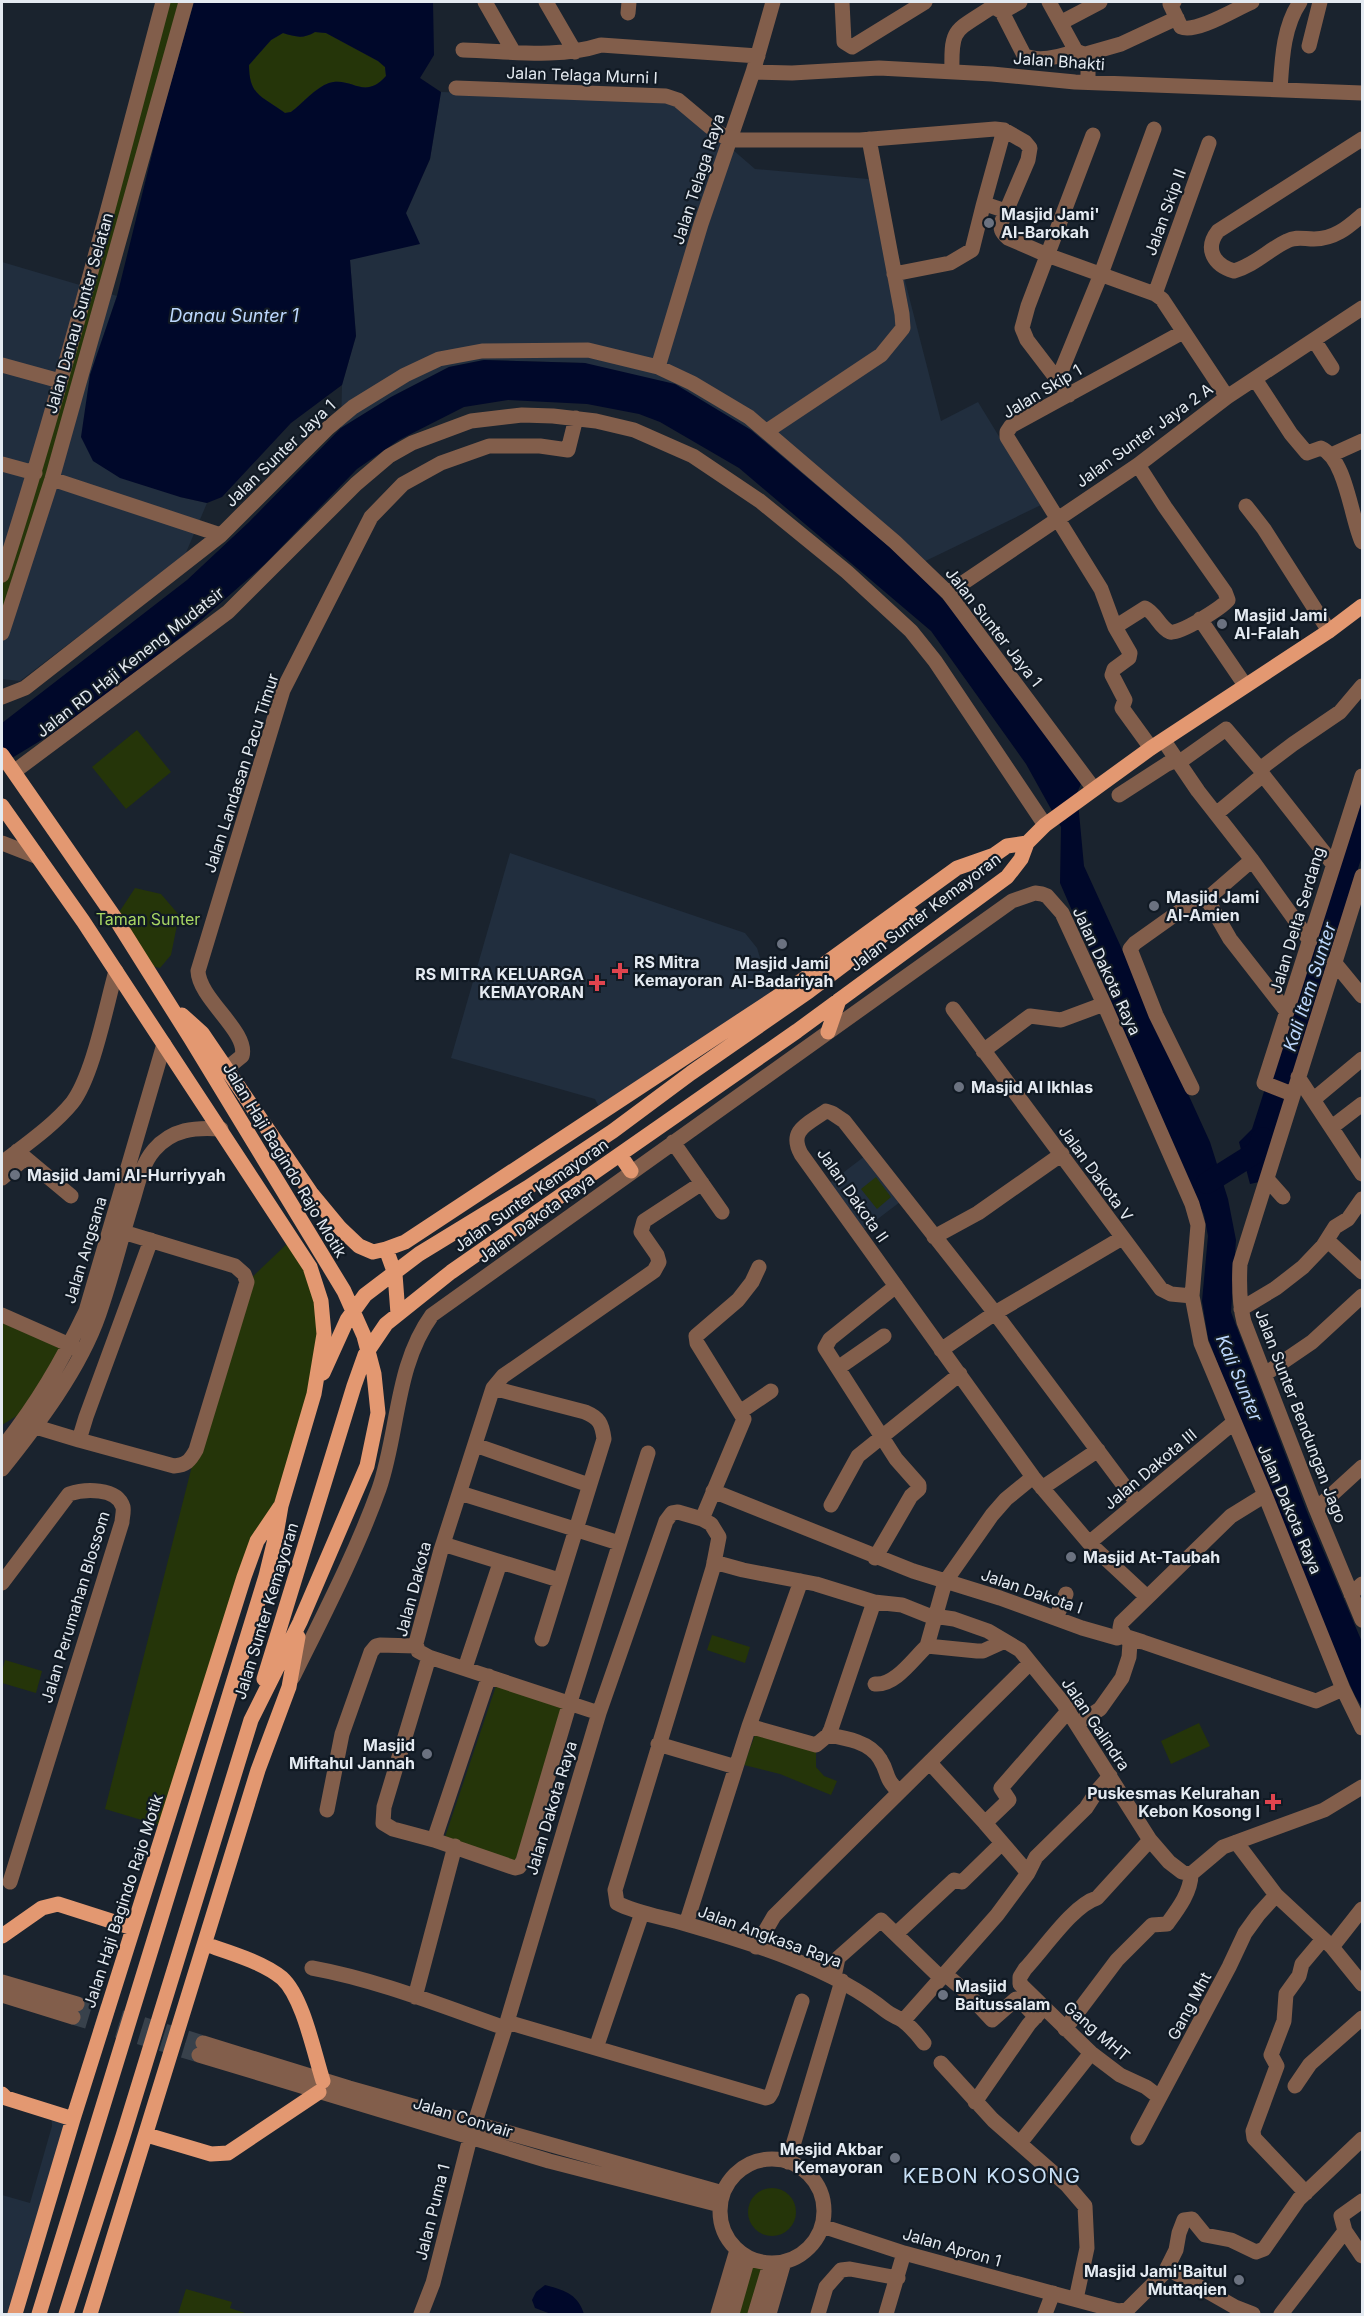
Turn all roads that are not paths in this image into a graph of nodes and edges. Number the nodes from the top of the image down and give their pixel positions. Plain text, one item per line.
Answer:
1 (163, 2) edge
2 (186, 2) edge
3 (485, 2) edge
4 (773, 2) edge
5 (925, 2) edge
6 (1020, 2) edge
7 (1049, 2) edge
8 (1100, 2) edge
9 (1171, 2) edge
10 (1252, 2) edge
11 (1300, 2) edge
12 (1320, 2) edge
13 (552, 3) edge
14 (844, 3) edge
15 (1002, 12) junction
16 (1178, 18) junction
17 (1062, 22) junction
18 (1309, 46) dead end
19 (463, 50) dead end
20 (513, 51) junction
21 (575, 52) junction
22 (1081, 52) junction
23 (758, 56) junction
24 (753, 72) junction
25 (952, 72) junction
26 (1088, 82) junction
27 (456, 88) dead end
28 (1280, 90) junction
29 (1362, 93) edge
30 (1154, 129) dead end
31 (1004, 130) junction
32 (1093, 135) dead end
33 (868, 139) junction
34 (1362, 139) edge
35 (729, 140) junction
36 (1209, 143) dead end
37 (983, 206) junction
38 (1006, 211) junction
39 (1362, 215) edge
40 (1047, 255) junction
41 (894, 274) junction
42 (1101, 274) junction
43 (1155, 294) junction
44 (1362, 308) edge
45 (1183, 332) junction
46 (1314, 340) junction
47 (2, 365) edge
48 (658, 367) junction
49 (1332, 368) dead end
50 (1058, 379) junction
51 (1255, 380) junction
52 (60, 381) junction
53 (1069, 395) junction
54 (1227, 397) junction
55 (576, 418) junction
56 (767, 431) junction
57 (1362, 441) edge
58 (1331, 455) junction
59 (2, 464) edge
60 (1138, 465) junction
61 (35, 473) junction
62 (52, 479) junction
63 (1246, 506) dead end
64 (1058, 518) junction
65 (221, 536) junction
66 (1362, 542) edge
67 (2, 575) edge
68 (948, 593) junction
69 (1362, 606) edge
70 (1200, 620) junction
71 (1115, 627) junction
72 (1329, 631) junction
73 (2, 633) edge
74 (1245, 684) junction
75 (1362, 686) edge
76 (2, 697) edge
77 (1157, 744) junction
78 (8, 763) edge
79 (1178, 763) junction
80 (1262, 772) junction
81 (1362, 777) edge
82 (1089, 792) junction
83 (1119, 795) dead end
84 (2, 806) edge
85 (1216, 814) junction
86 (1050, 821) junction
87 (2, 843) edge
88 (1027, 843) junction
89 (994, 855) junction
90 (38, 857) junction
91 (1252, 860) junction
92 (1333, 864) junction
93 (1362, 876) edge
94 (1207, 899) junction
95 (1353, 907) junction
96 (908, 916) junction
97 (1362, 921) edge
98 (924, 939) junction
99 (1310, 941) junction
100 (1334, 962) junction
101 (116, 971) junction
102 (805, 986) junction
103 (1362, 996) edge
104 (839, 1000) junction
105 (168, 1003) junction
106 (1104, 1004) junction
107 (952, 1009) dead end
108 (1287, 1012) junction
109 (828, 1032) junction
110 (164, 1044) junction
111 (983, 1051) junction
112 (1362, 1059) edge
113 (226, 1069) junction
114 (1298, 1077) junction
115 (1192, 1088) dead end
116 (1291, 1093) junction
117 (1314, 1099) junction
118 (615, 1102) junction
119 (1362, 1104) edge
120 (1332, 1127) junction
121 (221, 1129) junction
122 (613, 1131) junction
123 (673, 1142) junction
124 (1062, 1154) junction
125 (21, 1155) junction
126 (620, 1155) junction
127 (2, 1163) edge
128 (631, 1172) junction
129 (1362, 1174) edge
130 (2, 1178) edge
131 (1267, 1179) junction
132 (702, 1183) junction
133 (527, 1188) junction
134 (71, 1196) dead end
135 (1283, 1197) dead end
136 (1362, 1199) edge
137 (544, 1209) junction
138 (722, 1212) dead end
139 (326, 1213) junction
140 (436, 1221) junction
141 (461, 1228) junction
142 (123, 1232) junction
143 (934, 1238) junction
144 (1122, 1238) junction
145 (292, 1239) junction
146 (152, 1240) junction
147 (1327, 1240) junction
148 (386, 1249) junction
149 (759, 1267) dead end
150 (1362, 1272) edge
151 (395, 1274) junction
152 (896, 1286) junction
153 (1192, 1296) junction
154 (1360, 1305) edge
155 (1241, 1309) junction
156 (995, 1312) junction
157 (398, 1314) junction
158 (2, 1315) edge
159 (432, 1315) joint
160 (884, 1336) dead end
161 (76, 1347) junction
162 (941, 1350) junction
163 (838, 1368) junction
164 (960, 1374) junction
165 (1265, 1374) junction
166 (493, 1388) junction
167 (771, 1391) dead end
168 (314, 1394) junction
169 (740, 1412) junction
170 (1233, 1423) junction
171 (36, 1427) junction
172 (882, 1436) junction
173 (79, 1440) junction
174 (475, 1445) junction
175 (2, 1448) edge
176 (1098, 1450) junction
177 (648, 1453) dead end
178 (1362, 1467) edge
179 (2, 1468) edge
180 (1037, 1482) junction
181 (589, 1485) junction
182 (713, 1491) junction
183 (460, 1493) junction
184 (1265, 1495) junction
185 (1137, 1503) junction
186 (831, 1505) dead end
187 (280, 1506) junction
188 (1316, 1509) junction
189 (702, 1519) junction
190 (575, 1530) junction
191 (1089, 1543) junction
192 (443, 1544) junction
193 (620, 1544) junction
194 (875, 1558) junction
195 (714, 1562) junction
196 (500, 1563) junction
197 (559, 1580) junction
198 (801, 1581) junction
199 (945, 1582) junction
200 (2, 1583) edge
201 (1362, 1584) edge
202 (1066, 1594) dead end
203 (1350, 1594) junction
204 (1148, 1597) junction
205 (874, 1602) junction
206 (936, 1616) junction
207 (1056, 1618) junction
208 (1362, 1620) edge
209 (300, 1622) junction
210 (1124, 1636) junction
211 (542, 1639) dead end
212 (1005, 1641) junction
213 (416, 1646) junction
214 (927, 1646) junction
215 (429, 1657) junction
216 (1030, 1663) junction
217 (465, 1668) junction
218 (489, 1676) junction
219 (875, 1684) dead end
220 (289, 1687) junction
221 (1343, 1689) junction
222 (570, 1702) junction
223 (1069, 1710) junction
224 (599, 1713) junction
225 (251, 1719) junction
226 (1077, 1724) junction
227 (749, 1726) junction
228 (1362, 1728) edge
229 (828, 1735) junction
230 (658, 1744) junction
231 (930, 1763) junction
232 (736, 1767) junction
233 (1110, 1776) junction
234 (1362, 1787) edge
235 (899, 1792) junction
236 (327, 1810) dead end
237 (985, 1823) junction
238 (434, 1840) junction
239 (1150, 1840) junction
240 (1236, 1842) junction
241 (1002, 1843) junction
242 (455, 1846) junction
243 (1028, 1873) junction
244 (1191, 1874) junction
245 (10, 1882) dead end
246 (1276, 1894) junction
247 (1362, 1909) edge
248 (642, 1912) junction
249 (686, 1924) junction
250 (133, 1928) junction
251 (897, 1933) junction
252 (2, 1936) edge
253 (1328, 1943) junction
254 (205, 1944) junction
255 (756, 1947) junction
256 (312, 1968) dead end
257 (943, 1976) junction
258 (1360, 1977) edge
259 (838, 1979) junction
260 (2, 1982) edge
261 (2, 1995) edge
262 (415, 1996) junction
263 (802, 2001) dead end
264 (1040, 2012) junction
265 (1362, 2018) edge
266 (903, 2021) junction
267 (506, 2025) junction
268 (1065, 2029) junction
269 (924, 2043) dead end
270 (596, 2048) junction
271 (201, 2049) tunnel mouth
272 (1091, 2053) junction
273 (941, 2063) dead end
274 (321, 2086) junction
275 (1295, 2086) dead end
276 (2, 2094) edge
277 (1159, 2097) junction
278 (975, 2102) junction
279 (73, 2119) junction
280 (474, 2122) junction
281 (147, 2135) junction
282 (123, 2136) junction
283 (470, 2138) junction
284 (1138, 2138) dead end
285 (1362, 2139) edge
286 (1020, 2143) junction
287 (788, 2162) junction
288 (52, 2190) junction
289 (1306, 2193) junction
290 (721, 2199) junction
291 (1362, 2201) edge
292 (124, 2206) junction
293 (68, 2221) junction
294 (822, 2226) junction
295 (1345, 2231) junction
296 (904, 2253) junction
297 (742, 2254) junction
298 (1362, 2256) edge
299 (777, 2263) junction
300 (1165, 2272) junction
301 (898, 2278) junction
302 (1053, 2293) junction
303 (430, 2294) junction
304 (1076, 2299) junction
305 (15, 2314) edge
306 (39, 2314) edge
307 (66, 2314) edge
308 (90, 2314) edge
309 (421, 2314) edge
310 (431, 2314) edge
311 (718, 2314) edge
312 (732, 2314) edge
313 (755, 2314) edge
314 (769, 2314) edge
315 (818, 2314) edge
316 (886, 2314) edge
317 (1045, 2314) edge
318 (1252, 2314) edge
319 (1281, 2314) edge

1 - 52 street, Jalan Danau Sunter Selatan
2 - 62 street, Jalan Danau Sunter Selatan
3 - 20 street
4 - 23 street, Jalan Telaga Raya
5 - 14 street
6 - 15 street
7 - 17 street
8 - 17 street
9 - 16 street
10 - 16 street
11 - 28 street
12 - 18 street
13 - 21 street
15 - 22 street
15 - 25 street
16 - 22 street
17 - 22 street
19 - 20 street
20 - 21 street
21 - 23 street
22 - 26 street
23 - 24 street, Jalan Telaga Raya
24 - 25 street, Jalan Bhakti
24 - 35 street, Jalan Telaga Raya
25 - 26 street, Jalan Bhakti
26 - 28 street, Jalan Bhakti
27 - 35 street, Jalan Telaga Murni I
28 - 29 street, Jalan Bhakti
30 - 42 street
31 - 33 street
31 - 37 street
31 - 38 street
32 - 40 street
33 - 35 street
33 - 41 street
34 - 39 street
35 - 48 street, Jalan Telaga Raya
36 - 43 street, Jalan Skip II
37 - 38 street
37 - 41 street
38 - 40 street
40 - 42 street
40 - 50 street
41 - 56 street
42 - 43 street
42 - 50 street
43 - 45 street
44 - 46 street, Jalan Sunter Jaya 2 A
45 - 53 street, Jalan Skip 1
45 - 54 street
46 - 49 street
46 - 51 street, Jalan Sunter Jaya 2 A
47 - 52 street
48 - 56 street, Jalan Sunter Jaya 1
48 - 65 street, Jalan Sunter Jaya 1
50 - 53 street
51 - 54 street, Jalan Sunter Jaya 2 A
51 - 58 street
52 - 61 street, Jalan Danau Sunter Selatan
53 - 64 street, Jalan Skip 1
54 - 60 street, Jalan Sunter Jaya 2 A
55 - 78 street, Jalan RD Haji Keneng Mudatsir
55 - 86 street, Jalan RD Haji Keneng Mudatsir
55 - 113 street, Jalan Landasan Pacu Timur
56 - 68 street, Jalan Sunter Jaya 1
57 - 58 street
58 - 66 street
59 - 61 street
60 - 64 street, Jalan Sunter Jaya 2 A
60 - 70 street
61 - 67 street, Jalan Danau Sunter Selatan
62 - 65 street
62 - 73 street, Jalan Danau Sunter Selatan
63 - 72 street
64 - 68 street, Jalan Sunter Jaya 2 A
64 - 71 street
65 - 76 street, Jalan Sunter Jaya 1
68 - 82 street, Jalan Sunter Jaya 1
69 - 72 main road, Jalan Sunter Kemayoran
70 - 71 street
70 - 74 street
71 - 77 street
72 - 74 main road, Jalan Sunter Kemayoran
74 - 77 main road, Jalan Sunter Kemayoran
75 - 80 street
77 - 79 street
77 - 82 main road, Jalan Sunter Kemayoran
78 - 105 main road, Jalan Haji Bagindo Rajo Motik
79 - 80 street
79 - 83 street
79 - 85 street
80 - 85 street
80 - 92 street
81 - 92 street, Jalan Delta Serdang
82 - 86 main road, Jalan Sunter Kemayoran
84 - 90 main road, Jalan Haji Bagindo Rajo Motik
85 - 91 street
86 - 88 main road, Jalan Sunter Kemayoran
87 - 90 street
88 - 89 main road, Jalan Sunter Kemayoran
88 - 98 main road, Jalan Sunter Kemayoran
89 - 96 main road, Jalan Sunter Kemayoran
89 - 102 main road
90 - 101 main road, Jalan Haji Bagindo Rajo Motik
91 - 94 street
91 - 99 street
92 - 99 street, Jalan Delta Serdang
93 - 95 street, Jalan Sunter Bendungan Jago
94 - 108 street, Jalan Delta Serdang
94 - 115 street
95 - 97 street
95 - 100 street, Jalan Sunter Bendungan Jago
96 - 98 main road
96 - 102 main road, Jalan Sunter Kemayoran
98 - 104 main road, Jalan Sunter Kemayoran
99 - 108 street, Jalan Delta Serdang
100 - 103 street
100 - 114 street, Jalan Sunter Bendungan Jago
101 - 110 main road, Jalan Haji Bagindo Rajo Motik
101 - 125 street
102 - 118 main road
102 - 122 main road, Jalan Sunter Kemayoran
104 - 109 main road
104 - 126 main road, Jalan Sunter Kemayoran
105 - 113 main road
105 - 209 main road, Jalan Haji Bagindo Rajo Motik
106 - 109 street, Jalan Dakota Raya
106 - 111 street
106 - 153 street, Jalan Dakota Raya
107 - 111 street, Jalan Dakota V
108 - 116 street
109 - 123 street, Jalan Dakota Raya
110 - 121 main road, Jalan Haji Bagindo Rajo Motik
110 - 161 street, Jalan Angsana
111 - 124 street, Jalan Dakota V
112 - 117 street
113 - 139 main road
114 - 116 street, Jalan Sunter Bendungan Jago
114 - 117 street
116 - 131 street, Jalan Sunter Bendungan Jago
117 - 120 street
118 - 122 main road
118 - 140 main road
119 - 120 street
120 - 129 street
121 - 142 street, Jalan Angsana
121 - 145 main road, Jalan Haji Bagindo Rajo Motik
122 - 133 main road, Jalan Sunter Kemayoran
123 - 128 street, Jalan Dakota Raya
123 - 132 street
124 - 143 street
124 - 144 street, Jalan Dakota V
125 - 127 street
125 - 130 street
125 - 134 street
126 - 128 main road
126 - 137 main road, Jalan Sunter Kemayoran
128 - 159 street, Jalan Dakota Raya
131 - 135 street
131 - 155 street, Jalan Sunter Bendungan Jago
132 - 138 street
132 - 166 street, Jalan Dakota
133 - 137 main road
133 - 141 main road, Jalan Sunter Kemayoran
136 - 147 street
137 - 157 main road, Jalan Sunter Kemayoran
139 - 145 main road
139 - 148 main road
140 - 141 main road
140 - 148 main road
141 - 151 main road, Jalan Sunter Kemayoran
142 - 146 street
142 - 161 street, Jalan Angsana
143 - 152 street, Jalan Dakota II
143 - 156 street, Jalan Dakota II
144 - 153 street, Jalan Dakota V
144 - 156 street
145 - 168 main road, Jalan Haji Bagindo Rajo Motik
146 - 173 street
146 - 173 street
147 - 150 street
147 - 155 street
148 - 151 main road
149 - 169 street
151 - 157 main road
151 - 168 main road, Jalan Sunter Kemayoran
152 - 162 street, Jalan Dakota II
152 - 163 street
153 - 170 street, Jalan Dakota Raya
154 - 165 street
155 - 165 street, Jalan Sunter Bendungan Jago
156 - 162 street
156 - 176 street, Jalan Dakota II
157 - 225 main road, Jalan Sunter Kemayoran
158 - 161 street
159 - 220 street, Jalan Haji Bagindo Rajo Motik
160 - 163 street
161 - 171 street, Jalan Angsana
161 - 175 street, Jalan Angsana
162 - 164 street, Jalan Dakota II
163 - 172 street
164 - 172 street
164 - 180 street, Jalan Dakota II
165 - 188 street, Jalan Sunter Bendungan Jago
166 - 174 street, Jalan Dakota
166 - 181 street
167 - 169 street
168 - 187 main road, Jalan Haji Bagindo Rajo Motik
169 - 182 street
170 - 184 street, Jalan Dakota Raya
170 - 185 street, Jalan Dakota III
171 - 173 street
171 - 179 street, Jalan Angsana
172 - 186 street
172 - 194 street
174 - 181 street
174 - 183 street, Jalan Dakota
176 - 180 street
176 - 185 street, Jalan Dakota II
177 - 193 street
178 - 188 street
180 - 191 street, Jalan Dakota II
180 - 199 street
181 - 190 street
182 - 189 street
182 - 194 street, Jalan Dakota I
183 - 190 street
183 - 192 street, Jalan Dakota
184 - 204 street
184 - 221 street, Jalan Dakota Raya
185 - 191 street, Jalan Dakota III
187 - 250 main road, Jalan Haji Bagindo Rajo Motik
187 - 293 main road, Jalan Haji Bagindo Rajo Motik
188 - 203 street, Jalan Sunter Bendungan Jago
189 - 195 street
189 - 224 street, Jalan Dakota Raya
190 - 193 street
190 - 197 street
191 - 204 street, Jalan Dakota II
192 - 196 street
192 - 213 street, Jalan Dakota
193 - 222 street
194 - 199 street, Jalan Dakota I
195 - 198 street, Jalan Galindra
195 - 230 street
196 - 197 street
196 - 217 street
197 - 211 street
198 - 205 street, Jalan Galindra
198 - 227 street
199 - 206 street
199 - 207 street, Jalan Dakota I
200 - 245 street, Jalan Perumahan Blossom
201 - 203 street
202 - 207 street
203 - 208 street, Jalan Sunter Bendungan Jago
204 - 210 street
205 - 206 street, Jalan Galindra
205 - 229 street
206 - 212 street, Jalan Galindra
206 - 214 street
207 - 210 street, Jalan Dakota I
209 - 220 main road, Jalan Haji Bagindo Rajo Motik
209 - 225 main road, Jalan Haji Bagindo Rajo Motik
210 - 221 street, Jalan Dakota I
210 - 226 street
212 - 214 street
212 - 216 street, Jalan Galindra
213 - 215 street, Jalan Dakota
213 - 236 street
214 - 219 street
215 - 217 street, Jalan Dakota
215 - 238 street
216 - 223 street, Jalan Galindra
216 - 231 street
217 - 218 street, Jalan Dakota
218 - 222 street, Jalan Dakota
218 - 238 street
220 - 254 main road, Jalan Haji Bagindo Rajo Motik
221 - 228 street, Jalan Dakota Raya
222 - 224 street, Jalan Dakota
222 - 242 street
223 - 226 street, Jalan Galindra
223 - 237 street
224 - 267 street, Jalan Dakota Raya
225 - 282 main road, Jalan Haji Bagindo Rajo Motik
226 - 233 street, Jalan Galindra
227 - 229 street
227 - 232 street
229 - 235 street
230 - 232 street
230 - 248 street, Jalan Angkasa Raya
231 - 235 street
231 - 237 street
232 - 249 street
233 - 239 street, Jalan Galindra
233 - 243 street
234 - 240 street
235 - 255 street
237 - 241 street
238 - 242 street
239 - 244 street, Jalan Galindra
239 - 264 street, Gang MHT
240 - 244 street
240 - 246 street
241 - 243 street
241 - 251 street
242 - 262 street
243 - 257 street
244 - 268 street
246 - 253 street
246 - 277 street, Gang Mht
247 - 253 street
248 - 249 street, Jalan Angkasa Raya
248 - 270 street
249 - 255 street, Jalan Angkasa Raya
250 - 252 main road
250 - 279 main road, Jalan Haji Bagindo Rajo Motik
251 - 257 street
251 - 259 street
253 - 258 street
253 - 289 street
254 - 274 main road
254 - 281 main road, Jalan Haji Bagindo Rajo Motik
255 - 259 street, Jalan Angkasa Raya
256 - 262 street
257 - 264 street, Gang MHT
257 - 266 street
259 - 266 street
259 - 287 street, Jalan Angkasa Raya
260 - 261 street
262 - 267 street
263 - 270 street
264 - 268 street, Gang MHT
264 - 278 street, Gang MHT
265 - 275 street
266 - 269 street
267 - 270 street
267 - 280 street, Jalan Dakota Raya
268 - 272 street, Gang MHT
271 - 274 street, Jalan Convair
272 - 277 street, Gang MHT
272 - 286 street, Gang Mht
273 - 278 street
274 - 280 street, Jalan Convair
274 - 281 main road
274 - 283 street, Jalan Convair
276 - 279 main road
277 - 284 street, Gang Mht
278 - 286 street
279 - 288 main road, Jalan Haji Bagindo Rajo Motik
280 - 283 street, Jalan Puma 1
280 - 290 street, Jalan Convair
281 - 292 main road, Jalan Haji Bagindo Rajo Motik
282 - 292 main road
282 - 307 main road, Jalan Haji Bagindo Rajo Motik
283 - 290 street, Jalan Convair
283 - 303 street, Jalan Puma 1
285 - 289 street
286 - 304 street
287 - 290 street
287 - 294 street
288 - 293 main road
288 - 305 main road, Jalan Haji Bagindo Rajo Motik
289 - 300 street
290 - 297 street
291 - 295 street
292 - 308 main road, Jalan Haji Bagindo Rajo Motik
293 - 306 main road, Jalan Haji Bagindo Rajo Motik
294 - 296 street, Jalan Apron 1
294 - 299 street
295 - 298 street
295 - 319 street
296 - 301 street
296 - 302 street, Jalan Apron 1
297 - 299 street
297 - 311 street
297 - 312 street
299 - 313 street
299 - 314 street
300 - 304 street, Jalan Apron 1
300 - 318 street
301 - 315 street
301 - 316 street
302 - 304 street, Jalan Apron 1
302 - 317 street
303 - 309 street, Jalan Puma 1
303 - 310 street, Jalan Puma 1

